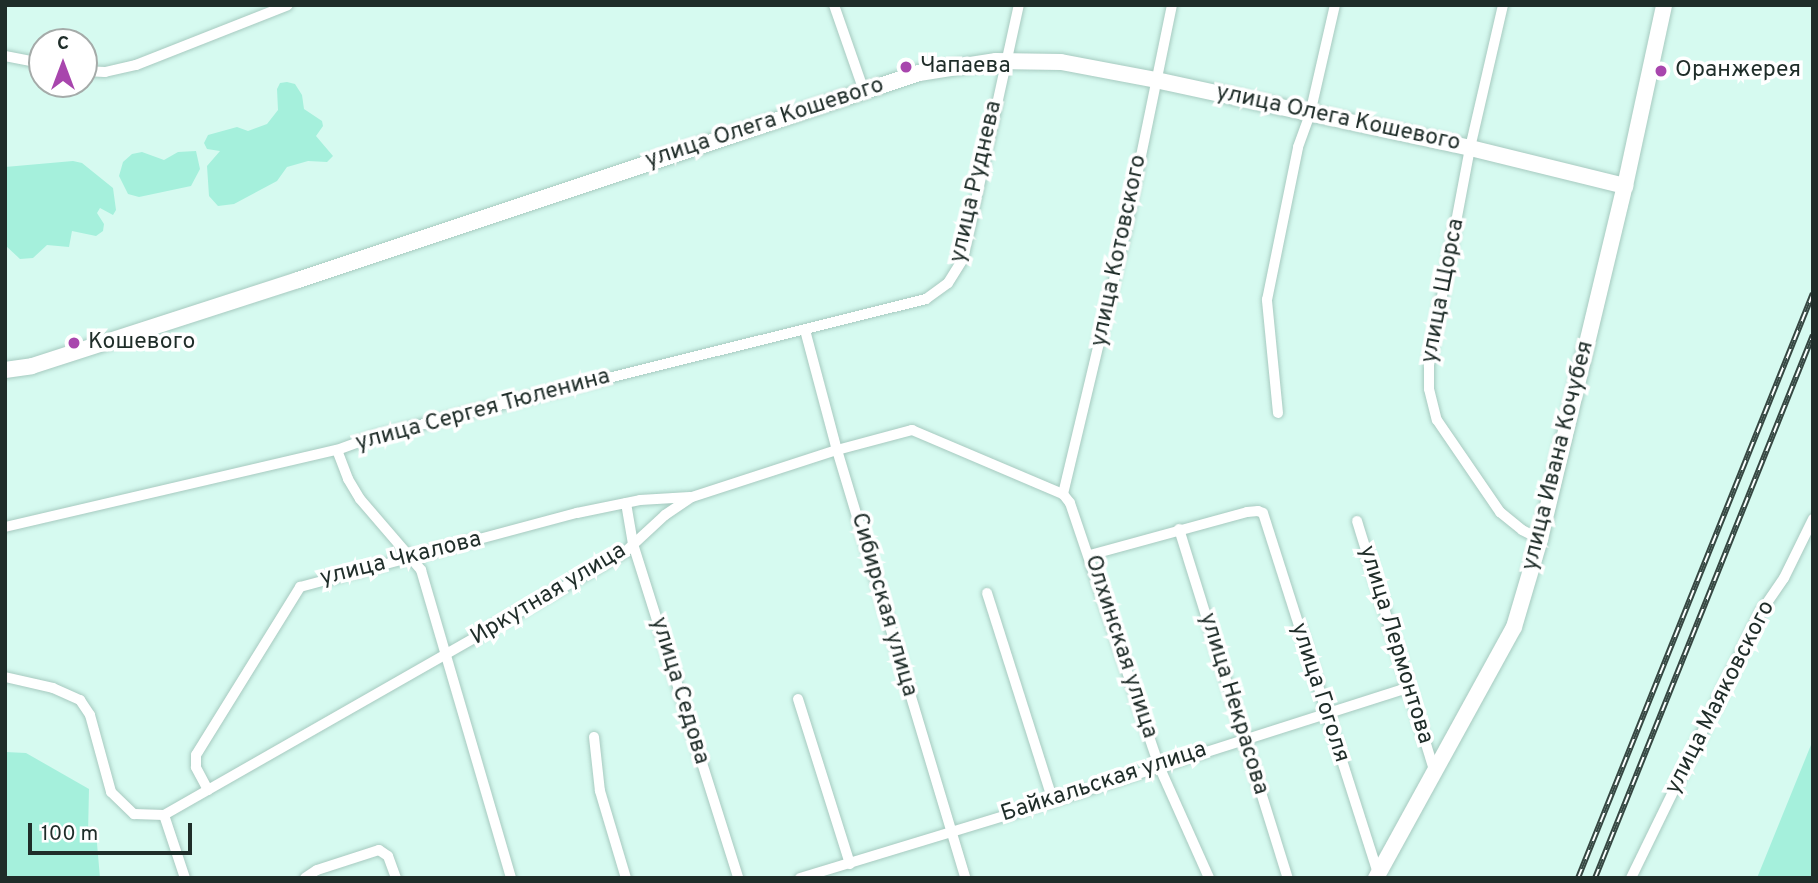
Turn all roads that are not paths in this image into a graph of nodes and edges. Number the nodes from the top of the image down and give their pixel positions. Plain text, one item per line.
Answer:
1 (288, 5) edge
2 (834, 5) edge
3 (1019, 5) edge
4 (1172, 5) edge
5 (1335, 5) edge
6 (1503, 5) edge
7 (1664, 5) edge
8 (5, 56) edge
9 (1006, 60) junction
10 (28, 61) edge
11 (98, 72) edge
12 (1156, 80) junction
13 (864, 91) junction
14 (1310, 114) junction
15 (1470, 148) junction
16 (1625, 186) junction
17 (954, 277) joint
18 (805, 330) junction
19 (5, 370) edge
20 (1278, 413) dead end
21 (337, 450) junction
22 (837, 450) junction
23 (1063, 495) junction
24 (692, 497) junction
25 (626, 503) junction
26 (1813, 519) edge
27 (1357, 521) dead end
28 (5, 527) edge
29 (1179, 529) junction
30 (1540, 539) junction
31 (633, 544) junction
32 (1090, 555) junction
33 (410, 558) junction
34 (987, 593) dead end
35 (445, 657) junction
36 (5, 677) edge
37 (1407, 688) junction
38 (798, 699) dead end
39 (1325, 712) junction
40 (594, 737) dead end
41 (1242, 738) junction
42 (1159, 766) junction
43 (1434, 769) junction
44 (208, 790) junction
45 (1053, 801) junction
46 (164, 815) junction
47 (951, 832) junction
48 (850, 864) junction
49 (1377, 876) edge
50 (185, 878) edge
51 (305, 878) edge
52 (396, 878) edge
53 (511, 878) edge
54 (626, 878) edge
55 (738, 878) edge
56 (800, 878) edge
57 (965, 878) edge
58 (1209, 878) edge
59 (1287, 878) edge
60 (1631, 878) edge

1 - 11 street
2 - 13 street
3 - 9 street, улица Руднева
4 - 12 street, улица Котовского
5 - 14 street
6 - 15 street, улица Щорса
7 - 16 street, улица Ивана Кочубея
8 - 10 street
9 - 12 street, улица Олега Кошевого
9 - 13 street, улица Олега Кошевого
9 - 17 street, улица Руднева
12 - 14 street, улица Олега Кошевого
12 - 23 street, улица Котовского
13 - 19 street, улица Олега Кошевого
14 - 15 street, улица Олега Кошевого
14 - 20 street
15 - 16 street, улица Олега Кошевого
15 - 30 street, улица Щорса
16 - 30 street, улица Ивана Кочубея
17 - 18 street, улица Сергея Тюленина
18 - 21 street, улица Сергея Тюленина
18 - 22 street, Сибирская улица
21 - 28 street, улица Сергея Тюленина
21 - 33 street
22 - 23 street, Иркутная улица
22 - 24 street, Иркутная улица
22 - 47 street, Сибирская улица
23 - 32 street, Олхинская улица
24 - 25 street, улица Чкалова
24 - 31 street, Иркутная улица
25 - 31 street, улица Седова
25 - 33 street, улица Чкалова
26 - 60 street, улица Маяковского
27 - 37 street, улица Лермонтова
29 - 32 street
29 - 39 street, улица Гоголя
29 - 41 street, улица Некрасова
30 - 43 street, улица Ивана Кочубея
31 - 35 street, Иркутная улица
31 - 55 street, улица Седова
32 - 42 street, Олхинская улица
33 - 35 street
33 - 44 street, улица Чкалова
34 - 45 street
35 - 44 street, Иркутная улица
35 - 53 street
36 - 46 street
37 - 39 street, Байкальская улица
37 - 43 street, улица Лермонтова
38 - 48 street
39 - 41 street, Байкальская улица
39 - 49 street, улица Гоголя
40 - 54 street
41 - 42 street, Байкальская улица
41 - 59 street, улица Некрасова
42 - 45 street, Байкальская улица
42 - 58 street, Олхинская улица
43 - 49 street, улица Ивана Кочубея
44 - 46 street, Иркутная улица
45 - 47 street, Байкальская улица
46 - 50 street
47 - 48 street, Байкальская улица
47 - 57 street, Сибирская улица
48 - 56 street, Байкальская улица
51 - 52 street

